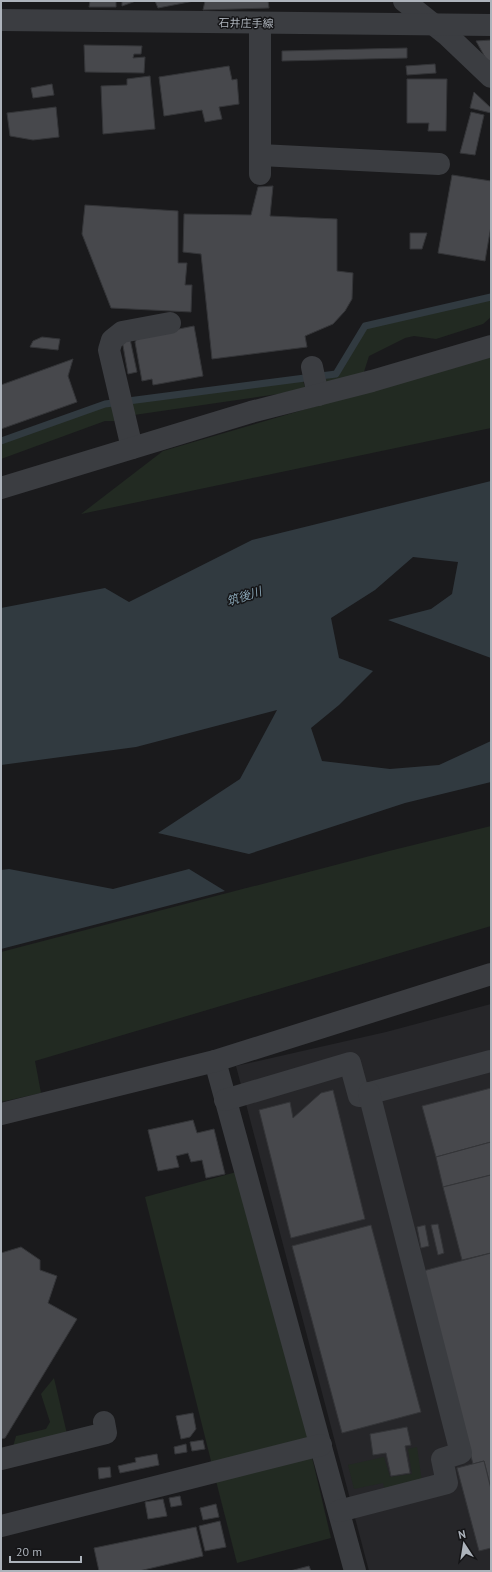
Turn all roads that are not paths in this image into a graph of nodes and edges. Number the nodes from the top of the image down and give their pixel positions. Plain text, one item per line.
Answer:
1 (404, 1) edge
2 (1, 20) edge
3 (260, 23) junction
4 (436, 25) junction
5 (491, 25) edge
6 (491, 77) edge
7 (439, 164) dead end
8 (170, 323) dead end
9 (491, 346) edge
10 (132, 448) junction
11 (1, 488) edge
12 (491, 974) edge
13 (215, 1061) junction
14 (491, 1061) edge
15 (369, 1093) junction
16 (226, 1100) junction
17 (1, 1114) edge
18 (104, 1422) dead end
19 (321, 1446) junction
20 (1, 1459) edge
21 (340, 1511) junction
22 (1, 1526) edge
23 (355, 1571) edge

1 - 4 street
2 - 3 street, 石井庄手線
3 - 4 street, 石井庄手線
3 - 7 street
4 - 5 street, 石井庄手線
4 - 6 street
8 - 10 street
9 - 10 street
10 - 11 street
12 - 13 street
13 - 16 street
13 - 17 street
14 - 15 street
15 - 16 street
15 - 21 street
16 - 19 street
18 - 20 street
19 - 21 street
19 - 22 street
21 - 23 street

